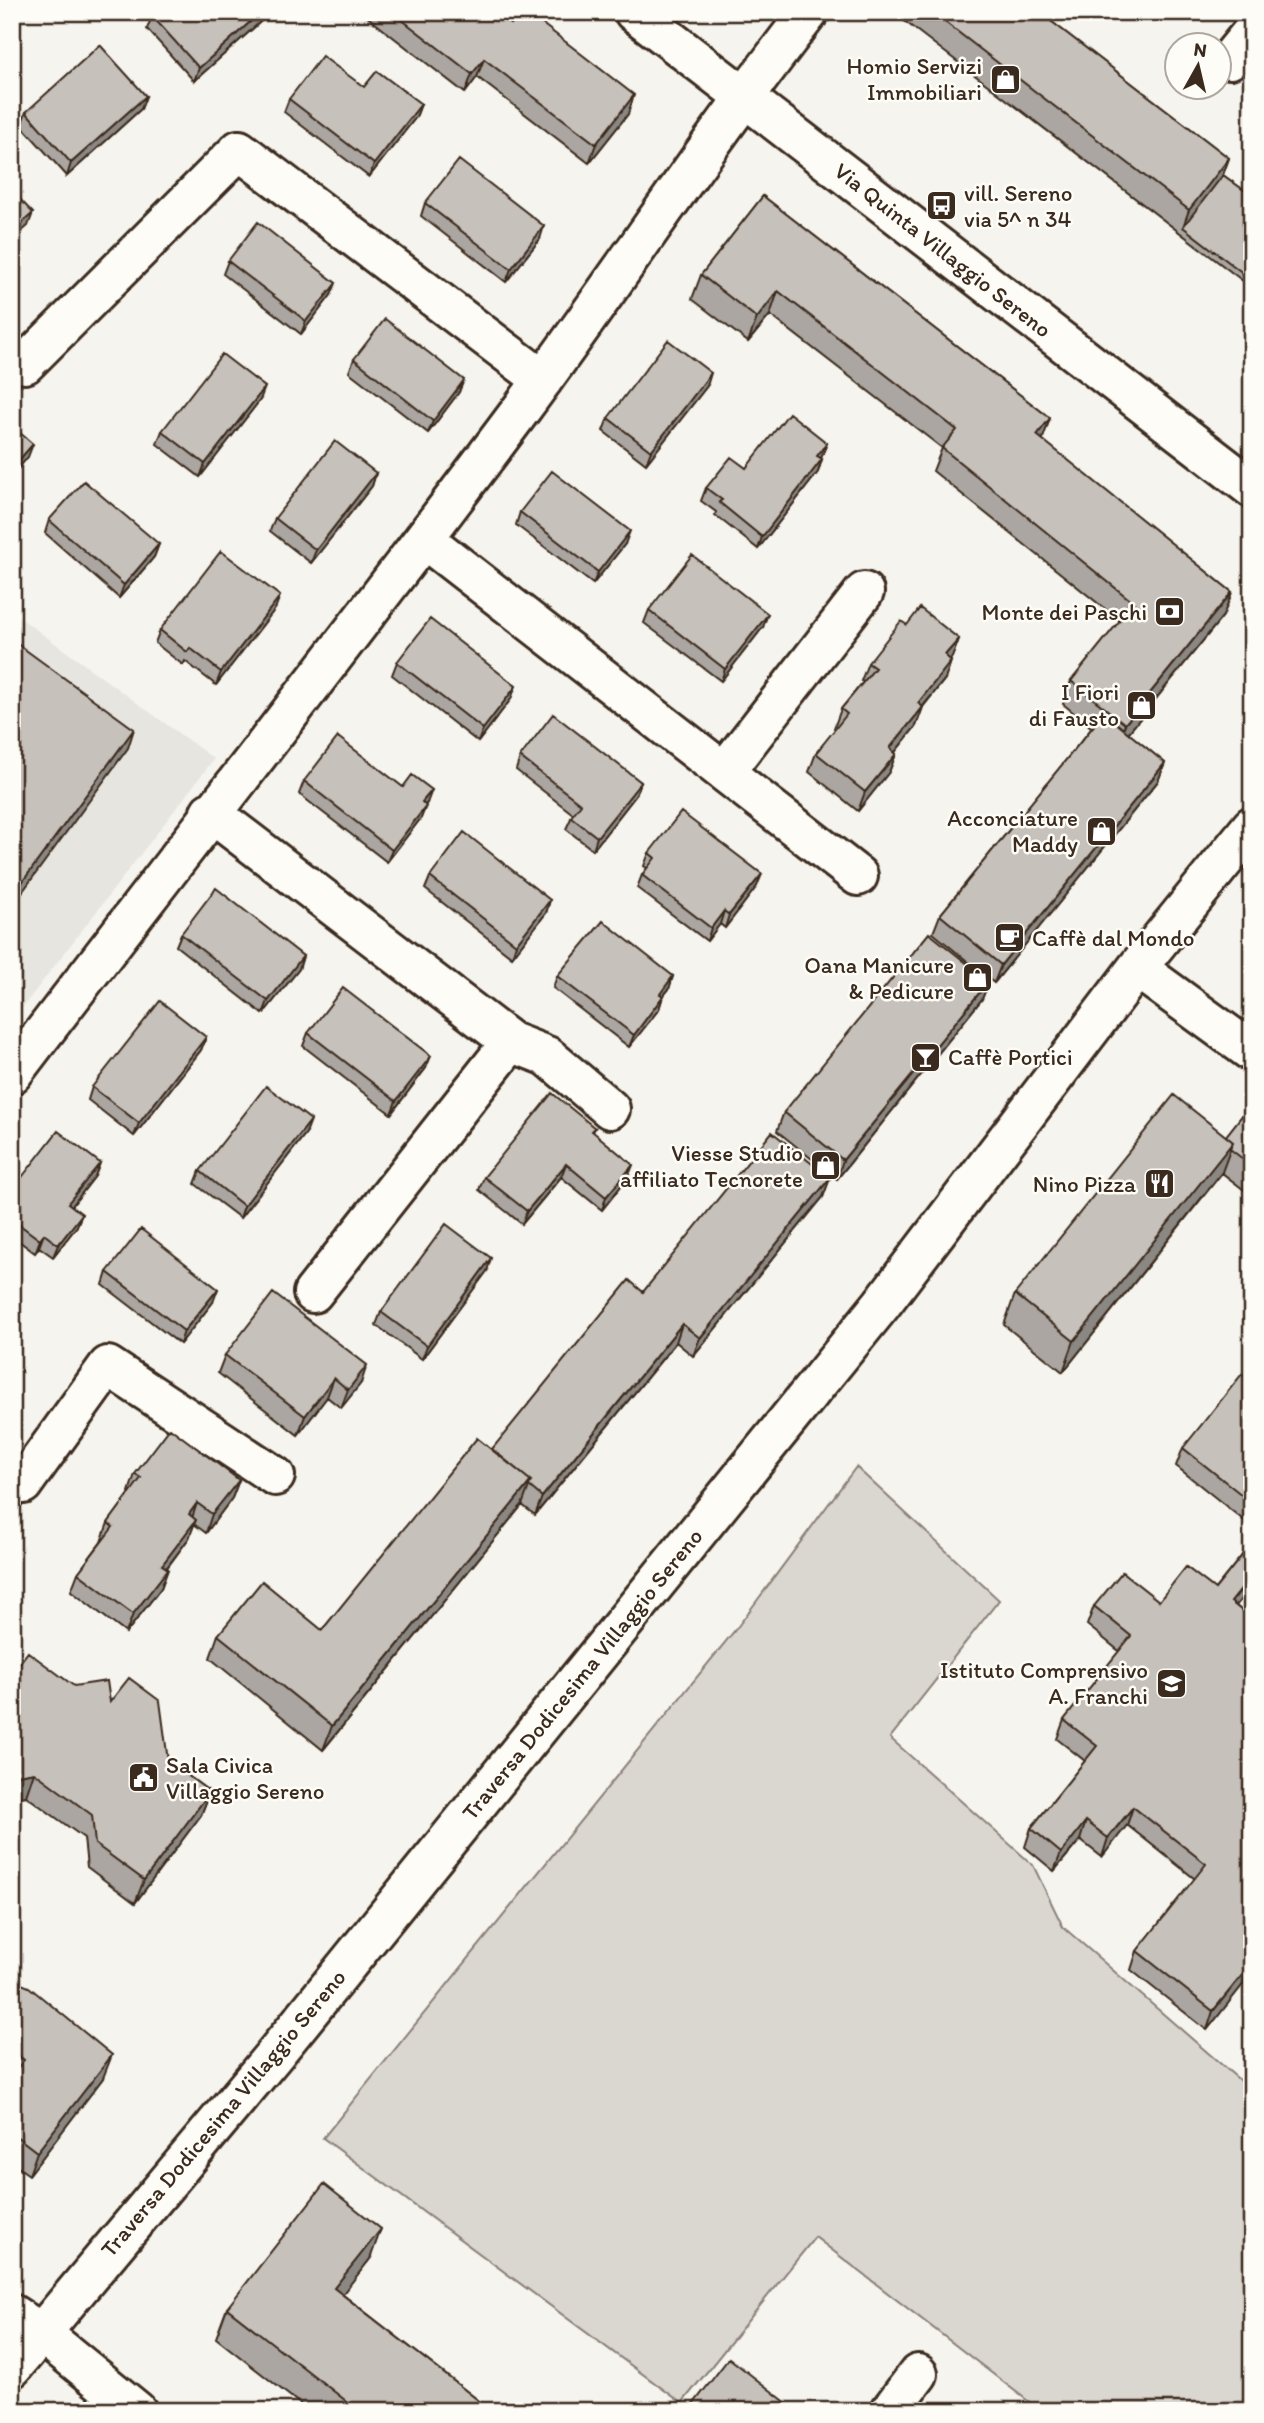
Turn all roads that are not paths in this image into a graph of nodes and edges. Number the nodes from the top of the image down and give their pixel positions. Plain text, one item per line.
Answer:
1 (634, 12) edge
2 (809, 12) edge
3 (743, 97) junction
4 (25, 364) dead end
5 (543, 380) junction
6 (1252, 488) edge
7 (424, 539) junction
8 (864, 592) dead end
9 (725, 771) junction
10 (211, 813) junction
11 (1252, 826) edge
12 (858, 876) dead end
13 (1137, 968) junction
14 (511, 1042) junction
15 (1252, 1052) edge
16 (12, 1074) edge
17 (610, 1110) dead end
18 (313, 1293) dead end
19 (12, 1476) edge
20 (275, 1476) dead end
21 (26, 2323) edge
22 (12, 2368) edge
23 (918, 2374) dead end
24 (137, 2411) edge
25 (890, 2411) edge

1 - 3 street, Via Quinta Villaggio Sereno
2 - 3 street
3 - 5 street
3 - 6 street, Via Quinta Villaggio Sereno
4 - 5 street
5 - 7 street
7 - 9 street
7 - 10 street
8 - 9 street
9 - 12 street
10 - 14 street
10 - 16 street
11 - 13 street, Traversa Dodicesima Villaggio Sereno
13 - 15 street
13 - 21 street, Traversa Dodicesima Villaggio Sereno
14 - 17 street
14 - 18 street
19 - 20 street
21 - 22 street, Traversa Dodicesima Villaggio Sereno
21 - 24 street
23 - 25 street

